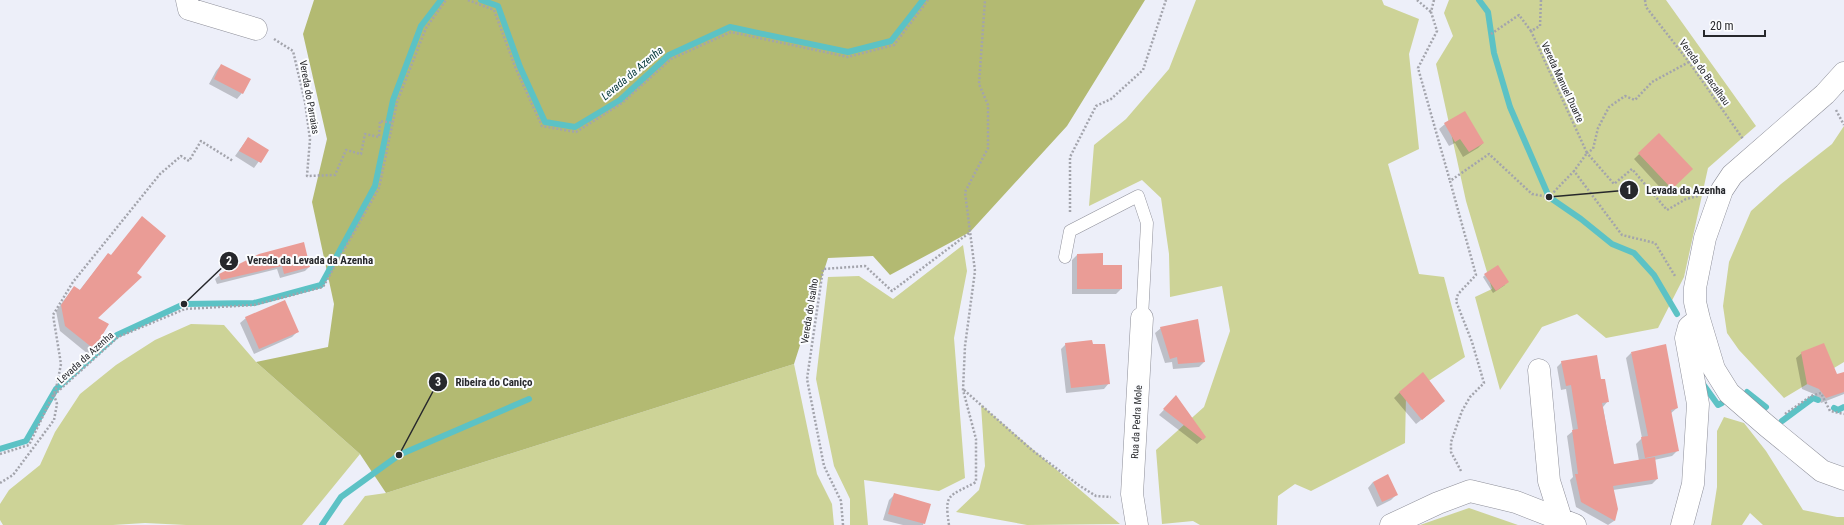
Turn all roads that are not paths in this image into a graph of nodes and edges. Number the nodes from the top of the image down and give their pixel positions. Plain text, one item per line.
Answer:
1 (187, 0) edge
2 (256, 29) road end
3 (1844, 73) edge
4 (1065, 257) dead end
5 (1142, 318) joint
6 (1699, 319) junction
7 (1539, 370) dead end
8 (1844, 479) edge
9 (1568, 522) edge
10 (1138, 525) edge
11 (1391, 525) edge
12 (1682, 525) edge

1 - 2 street
3 - 6 street
4 - 5 lane
5 - 10 street, Rua da Pedra Mole
6 - 8 street
6 - 12 street
7 - 9 street
9 - 11 street

